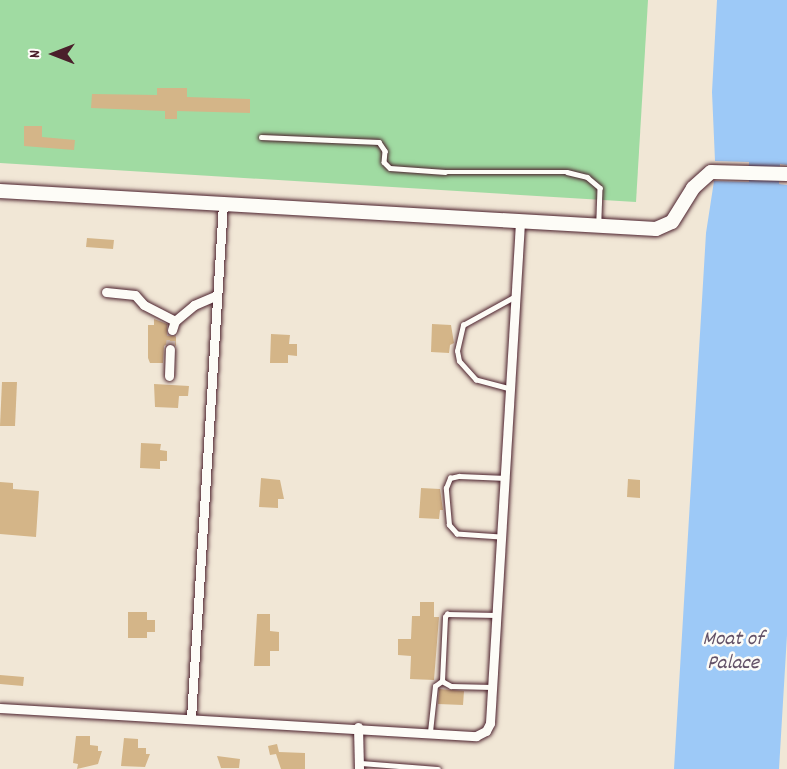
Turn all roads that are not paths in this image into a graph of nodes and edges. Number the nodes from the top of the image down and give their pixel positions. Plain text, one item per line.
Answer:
1 (261, 137) dead end
2 (787, 174) edge
3 (0, 191) edge
4 (223, 204) junction
5 (520, 222) junction
6 (598, 225) junction
7 (106, 292) dead end
8 (217, 295) junction
9 (516, 296) junction
10 (170, 349) tunnel mouth
11 (169, 376) dead end
12 (510, 389) junction
13 (506, 478) junction
14 (503, 537) junction
15 (497, 615) junction
16 (442, 681) junction
17 (493, 687) junction
18 (0, 708) edge
19 (191, 717) junction
20 (358, 727) junction
21 (430, 732) junction
22 (360, 766) edge
23 (438, 769) edge

1 - 6 lane
2 - 6 street
3 - 4 street
4 - 5 street
4 - 8 street
5 - 6 street
5 - 9 street
7 - 8 street
8 - 19 street
9 - 12 street
9 - 12 lane
10 - 11 street
12 - 13 street
13 - 14 street
13 - 14 lane
14 - 15 street
15 - 16 lane
15 - 17 street
16 - 17 lane
16 - 21 lane
17 - 21 street
18 - 19 street
19 - 20 street
20 - 21 street
20 - 22 street
22 - 23 lane

